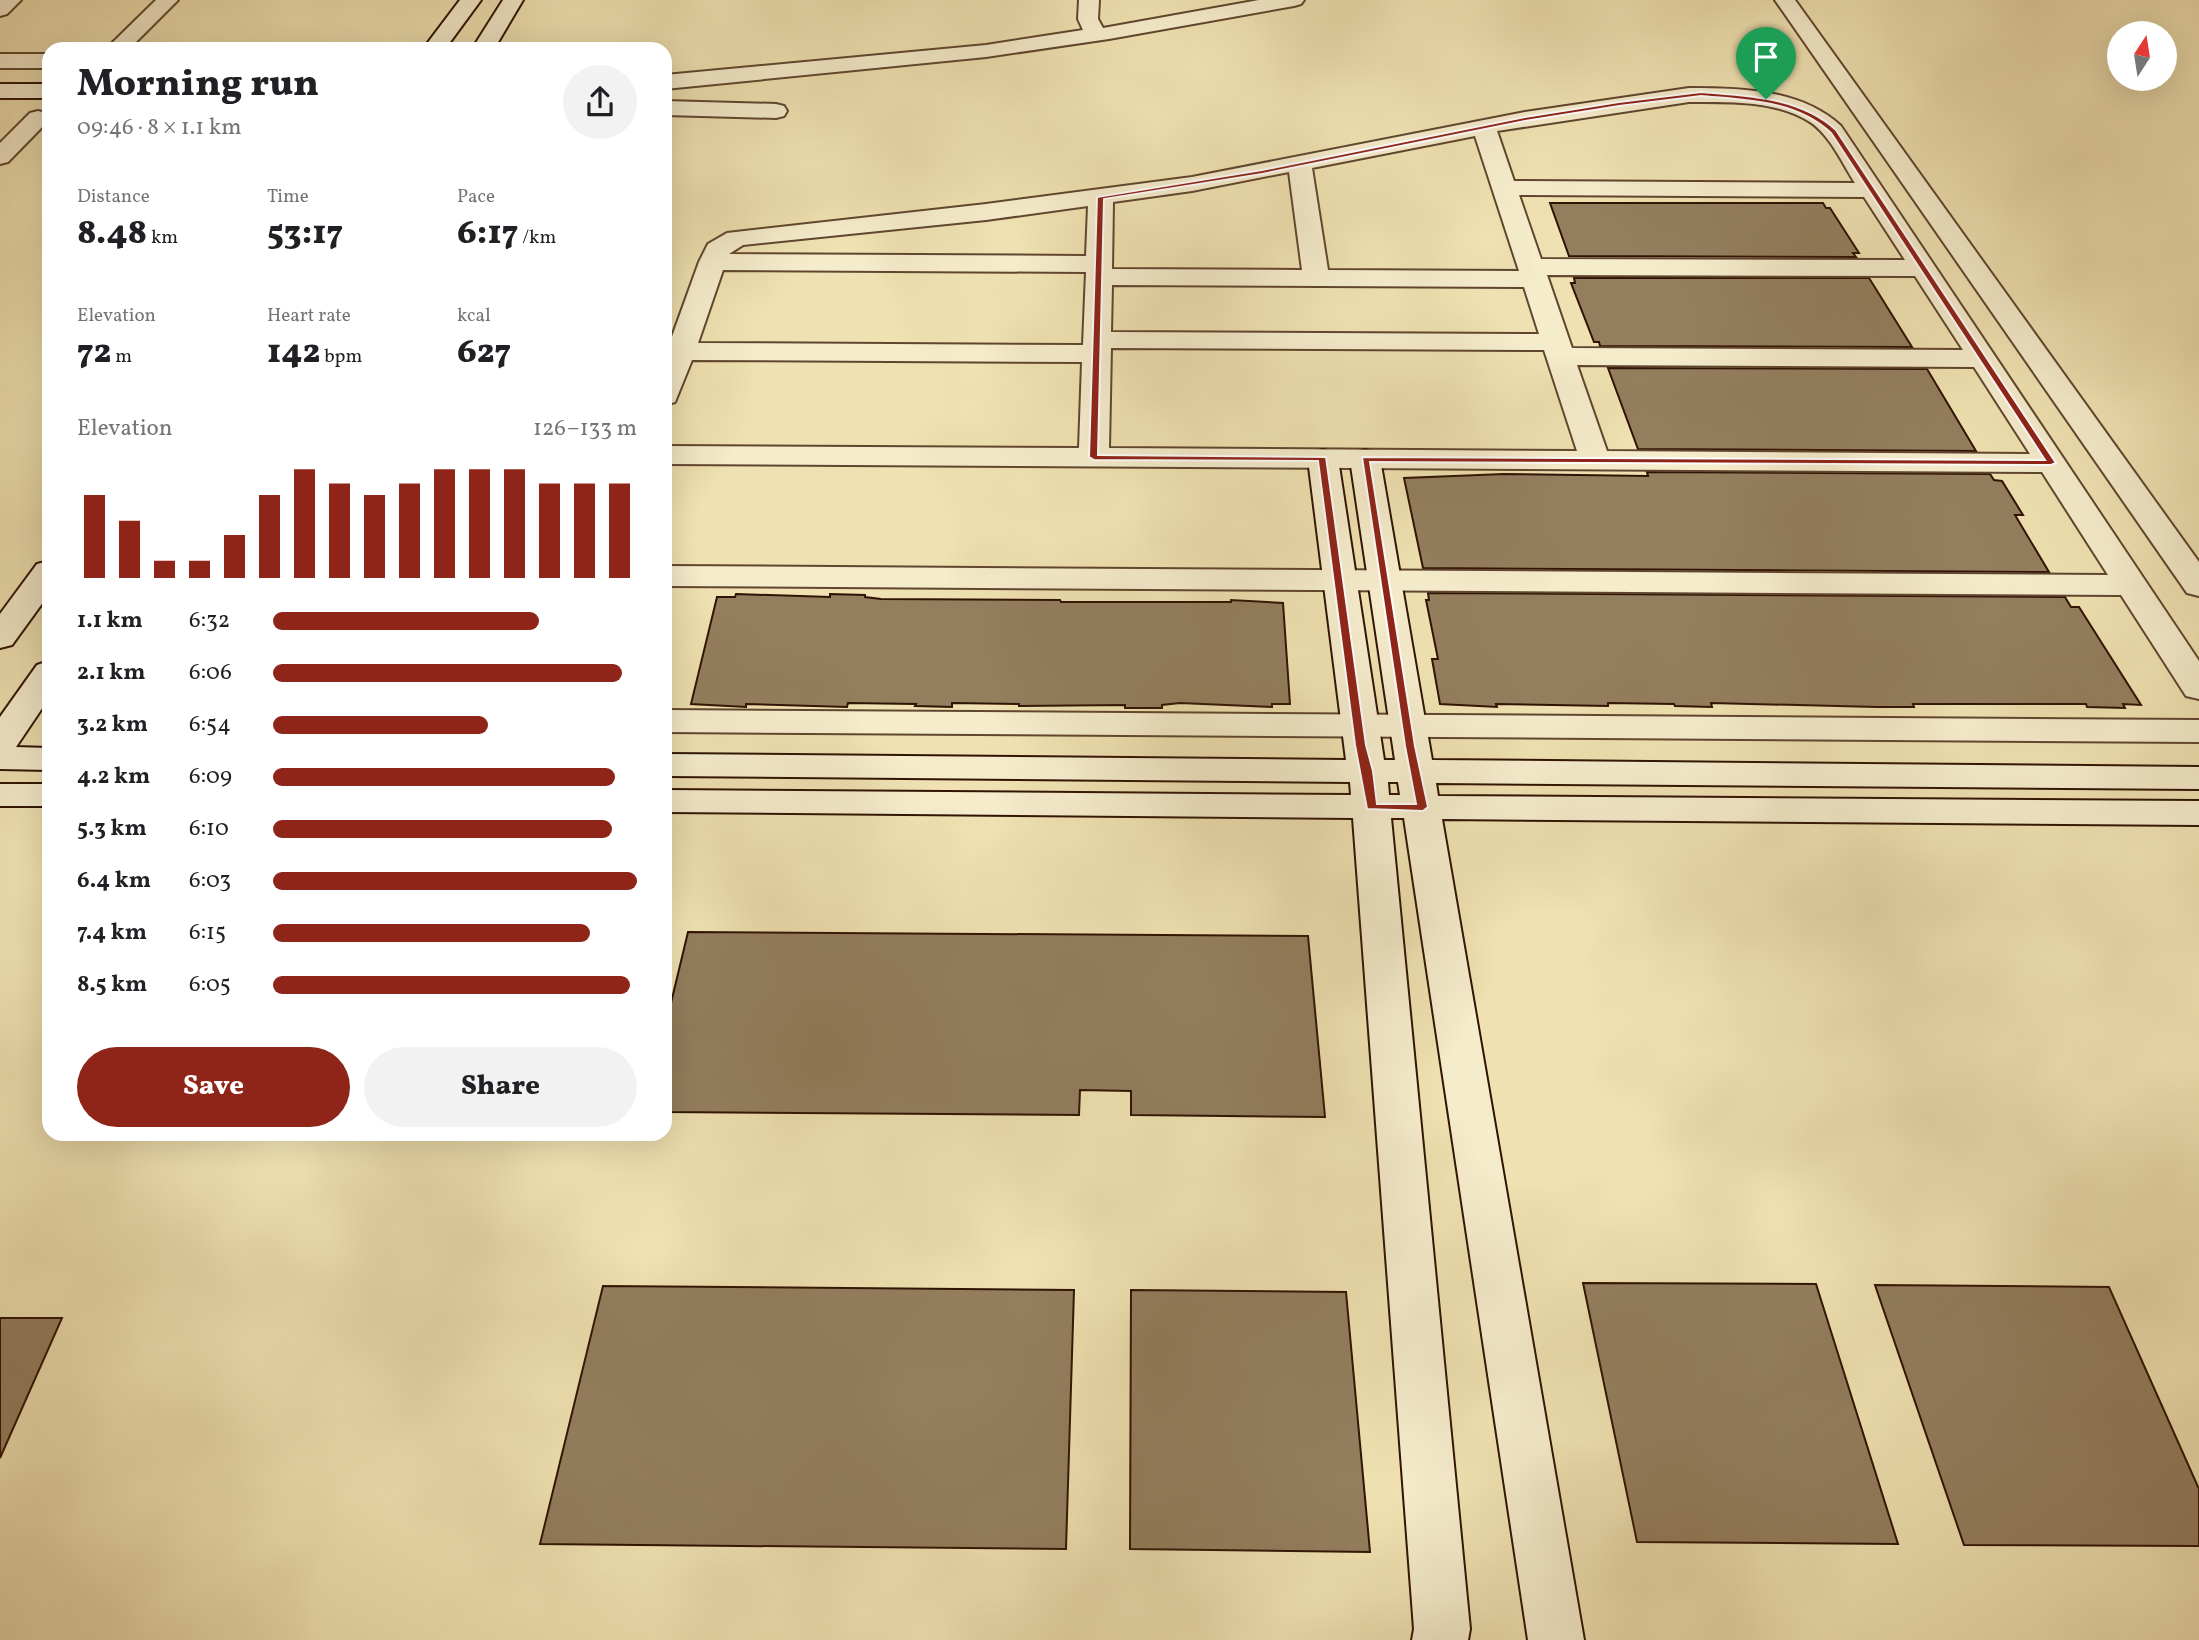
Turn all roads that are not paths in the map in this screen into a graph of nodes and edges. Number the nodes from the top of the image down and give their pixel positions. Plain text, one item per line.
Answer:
1 (11, 0) edge
2 (168, 0) edge
3 (471, 0) edge
4 (513, 0) edge
5 (1089, 0) edge
6 (1294, 0) edge
7 (1785, 0) edge
8 (0, 10) edge
9 (1096, 36) junction
10 (124, 42) edge
11 (439, 42) edge
12 (487, 42) edge
13 (0, 61) edge
14 (42, 61) edge
15 (672, 81) edge
16 (0, 91) edge
17 (42, 91) edge
18 (672, 108) edge
19 (776, 111) dead end
20 (13, 118) dead end
21 (1484, 127) junction
22 (0, 157) edge
23 (1300, 165) junction
24 (1504, 188) junction
25 (1871, 190) junction
26 (1101, 197) junction
27 (712, 262) junction
28 (1923, 268) junction
29 (1099, 271) junction
30 (1532, 273) junction
31 (1316, 278) junction
32 (1096, 347) junction
33 (1558, 349) junction
34 (681, 351) junction
35 (1983, 359) junction
36 (672, 376) edge
37 (672, 455) edge
38 (1094, 457) junction
39 (1323, 459) junction
40 (1365, 459) junction
41 (1595, 460) junction
42 (2051, 463) junction
43 (672, 576) edge
44 (1338, 580) junction
45 (42, 581) edge
46 (1384, 581) junction
47 (2132, 585) junction
48 (2199, 586) edge
49 (0, 638) edge
50 (42, 682) edge
51 (2199, 688) edge
52 (672, 721) edge
53 (1358, 725) junction
54 (1407, 725) junction
55 (2199, 731) edge
56 (0, 744) edge
57 (0, 758) edge
58 (42, 759) edge
59 (672, 765) edge
60 (2199, 778) edge
61 (1369, 789) junction
62 (1420, 790) junction
63 (0, 794) edge
64 (42, 795) edge
65 (672, 800) edge
66 (2199, 813) edge
67 (1440, 1640) edge
68 (1556, 1640) edge

1 - 8 street
2 - 10 street
3 - 11 street
4 - 12 street
5 - 9 street
6 - 9 street
7 - 48 street
9 - 15 street
13 - 14 street
16 - 17 street
18 - 19 street
20 - 22 street
21 - 23 street
21 - 24 street
21 - 25 street
23 - 26 street
23 - 31 street
24 - 25 street
24 - 30 street
25 - 28 street
26 - 27 street
26 - 29 street
27 - 29 street
27 - 34 street
28 - 30 street
28 - 35 street
29 - 31 street
29 - 32 street
30 - 31 street
30 - 33 street
32 - 33 street
32 - 34 street
32 - 38 street
33 - 35 street
33 - 41 street
34 - 36 street
35 - 42 street
37 - 38 street
38 - 39 street
39 - 40 street
39 - 44 street
40 - 41 street
40 - 46 street
41 - 42 street
42 - 47 street
43 - 44 street
44 - 46 street
44 - 53 street
45 - 49 street
46 - 47 street
46 - 54 street
47 - 51 street
50 - 56 street
52 - 53 street
53 - 54 street
53 - 61 street
54 - 55 street
54 - 62 street
57 - 58 street
59 - 61 street
60 - 62 street
61 - 62 street
61 - 65 street
61 - 67 street
62 - 66 street
62 - 68 street
63 - 64 street

